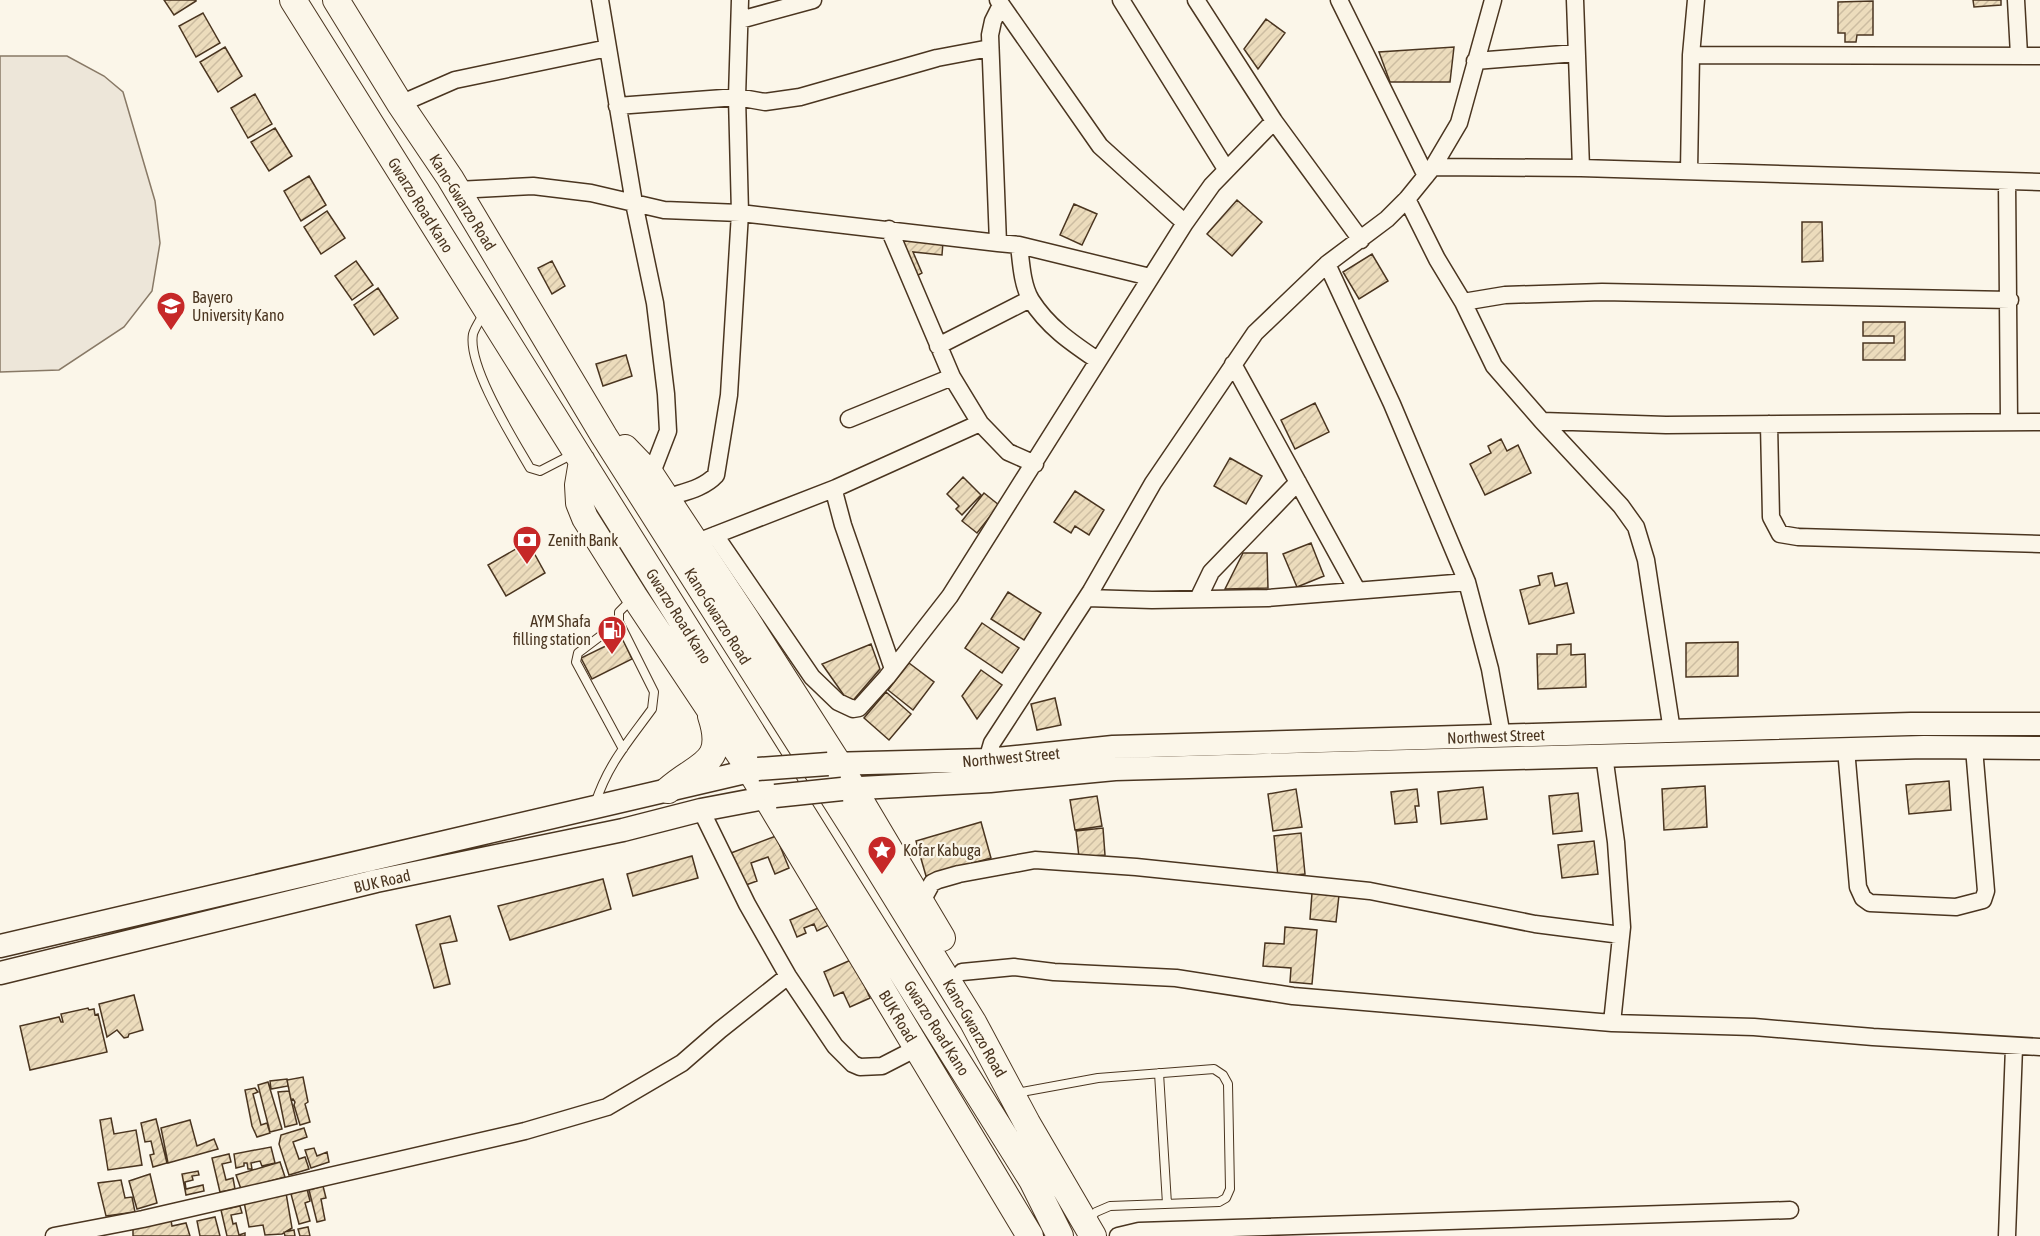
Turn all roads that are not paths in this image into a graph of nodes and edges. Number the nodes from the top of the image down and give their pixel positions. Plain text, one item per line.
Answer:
1 (293, 0) edge
2 (336, 0) edge
3 (600, 0) edge
4 (740, 0) edge
5 (813, 0) edge
6 (1121, 0) edge
7 (1196, 0) edge
8 (1339, 0) edge
9 (1493, 0) edge
10 (1575, 0) edge
11 (1696, 0) edge
12 (2016, 0) edge
13 (1000, 2) edge
14 (740, 20) junction
15 (608, 48) junction
16 (990, 48) junction
17 (1576, 53) junction
18 (1691, 55) junction
19 (2019, 55) junction
20 (2040, 56) edge
21 (1475, 62) junction
22 (737, 97) junction
23 (400, 104) junction
24 (617, 106) junction
25 (1274, 121) junction
26 (1581, 168) junction
27 (1226, 169) junction
28 (1689, 171) junction
29 (1430, 172) junction
30 (2007, 181) junction
31 (2040, 182) edge
32 (457, 189) junction
33 (1407, 199) junction
34 (634, 203) junction
35 (740, 213) junction
36 (1185, 223) junction
37 (889, 229) junction
38 (1361, 240) junction
39 (998, 243) junction
40 (1018, 245) junction
41 (1327, 264) junction
42 (1150, 277) junction
43 (1030, 299) junction
44 (2010, 300) junction
45 (1463, 302) junction
46 (486, 310) junction
47 (938, 346) junction
48 (1097, 360) junction
49 (1233, 364) junction
50 (952, 377) junction
51 (849, 418) dead end
52 (1542, 421) junction
53 (2009, 421) junction
54 (2040, 422) edge
55 (980, 423) junction
56 (1769, 424) junction
57 (604, 436) junction
58 (580, 457) junction
59 (1035, 464) junction
60 (651, 475) junction
61 (1298, 482) junction
62 (836, 488) junction
63 (666, 498) junction
64 (706, 539) junction
65 (2040, 544) edge
66 (1467, 582) junction
67 (1357, 590) junction
68 (634, 596) junction
69 (1087, 598) junction
70 (1198, 599) junction
71 (619, 622) junction
72 (893, 669) junction
73 (711, 712) junction
74 (2040, 724) edge
75 (1672, 731) junction
76 (1502, 736) junction
77 (1974, 748) junction
78 (2040, 748) edge
79 (623, 749) junction
80 (1846, 749) junction
81 (1604, 755) junction
82 (987, 760) junction
83 (833, 764) junction
84 (754, 769) junction
85 (954, 772) junction
86 (668, 789) junction
87 (846, 789) junction
88 (770, 796) junction
89 (594, 807) junction
90 (701, 810) junction
91 (921, 903) junction
92 (1621, 935) junction
93 (0, 946) edge
94 (962, 972) junction
95 (0, 974) edge
96 (788, 976) junction
97 (1612, 1023) junction
98 (2014, 1047) junction
99 (2040, 1047) edge
100 (917, 1048) junction
101 (1159, 1073) junction
102 (1018, 1097) junction
103 (1032, 1180) junction
104 (1167, 1204) junction
105 (1012, 1205) junction
106 (1790, 1210) dead end
107 (1089, 1230) edge
108 (54, 1236) edge
109 (1030, 1236) edge
110 (1060, 1236) edge
111 (1118, 1236) edge
112 (2007, 1236) edge

1 - 46 main road, Gwarzo Road Kano
2 - 23 main road, Kano-Gwarzo Road
3 - 15 street
4 - 14 street
5 - 14 street
6 - 27 street
7 - 25 street
8 - 29 street
9 - 21 street
10 - 17 street
11 - 18 street
12 - 19 street
13 - 16 street
13 - 36 street
14 - 22 street
15 - 23 street
15 - 24 street
16 - 22 street
16 - 39 street
17 - 21 street
17 - 26 street
18 - 19 street
18 - 28 street
19 - 20 street
21 - 29 street
22 - 24 street
22 - 35 street
23 - 32 main road, Kano-Gwarzo Road
24 - 34 street
25 - 27 street
25 - 38 street
26 - 28 street
26 - 29 street
27 - 36 street
28 - 30 street
29 - 33 street
30 - 31 street
30 - 44 street
32 - 34 street
32 - 57 main road, Kano-Gwarzo Road
33 - 38 street
33 - 45 street
34 - 35 street
34 - 60 street
35 - 37 street
35 - 63 street
36 - 42 street
37 - 39 street
37 - 47 street
38 - 41 street
39 - 40 street
40 - 42 street
40 - 43 street
41 - 49 street
41 - 66 street
42 - 48 street
43 - 47 street
43 - 48 street
44 - 45 street
44 - 53 street
45 - 52 street
46 - 58 main road, Gwarzo Road Kano
46 - 58 lane
47 - 50 street
48 - 59 street
49 - 61 street
49 - 69 street
50 - 51 street
50 - 55 street
52 - 56 street
52 - 75 street
53 - 54 street
53 - 56 street
55 - 59 street
55 - 62 street
56 - 65 street
57 - 60 main road
57 - 102 main road, Kano-Gwarzo Road
58 - 68 main road, BUK Road
58 - 103 main road, Gwarzo Road Kano
59 - 72 street
60 - 63 main road
61 - 67 street
61 - 70 street
62 - 64 street
62 - 72 street
63 - 64 main road
64 - 72 street
64 - 83 main road
66 - 67 street
66 - 76 street
67 - 70 street
68 - 71 lane
68 - 73 main road, BUK Road
69 - 70 street
69 - 82 street
71 - 79 lane
71 - 79 lane
73 - 84 main road, BUK Road
73 - 86 main road
74 - 75 main road, Northwest Street
75 - 76 main road, Northwest Street
76 - 82 main road, Northwest Street
77 - 78 main road, Northwest Street
77 - 80 main road, Northwest Street
77 - 80 street
79 - 89 lane
80 - 81 main road, Northwest Street
81 - 85 main road, Northwest Street
81 - 92 street
82 - 85 main road, Northwest Street
83 - 84 main road, bridge
83 - 85 main road
83 - 87 main road
84 - 86 main road, BUK Road
84 - 88 main road, BUK Road
85 - 87 main road
86 - 89 main road, BUK Road
87 - 88 main road, bridge
87 - 91 main road
88 - 90 main road, BUK Road
88 - 100 main road, BUK Road
89 - 93 main road, BUK Road
90 - 95 main road, BUK Road
90 - 96 street
91 - 92 street
91 - 94 main road
92 - 97 street
94 - 97 street
94 - 102 main road
96 - 100 street
96 - 108 street
97 - 98 street
98 - 99 street
98 - 112 street
100 - 105 main road, BUK Road
101 - 102 lane
101 - 104 lane
101 - 104 lane
102 - 107 main road, Kano-Gwarzo Road
103 - 105 main road
103 - 110 main road, Gwarzo Road Kano
104 - 107 lane
105 - 109 main road, BUK Road
106 - 111 street

